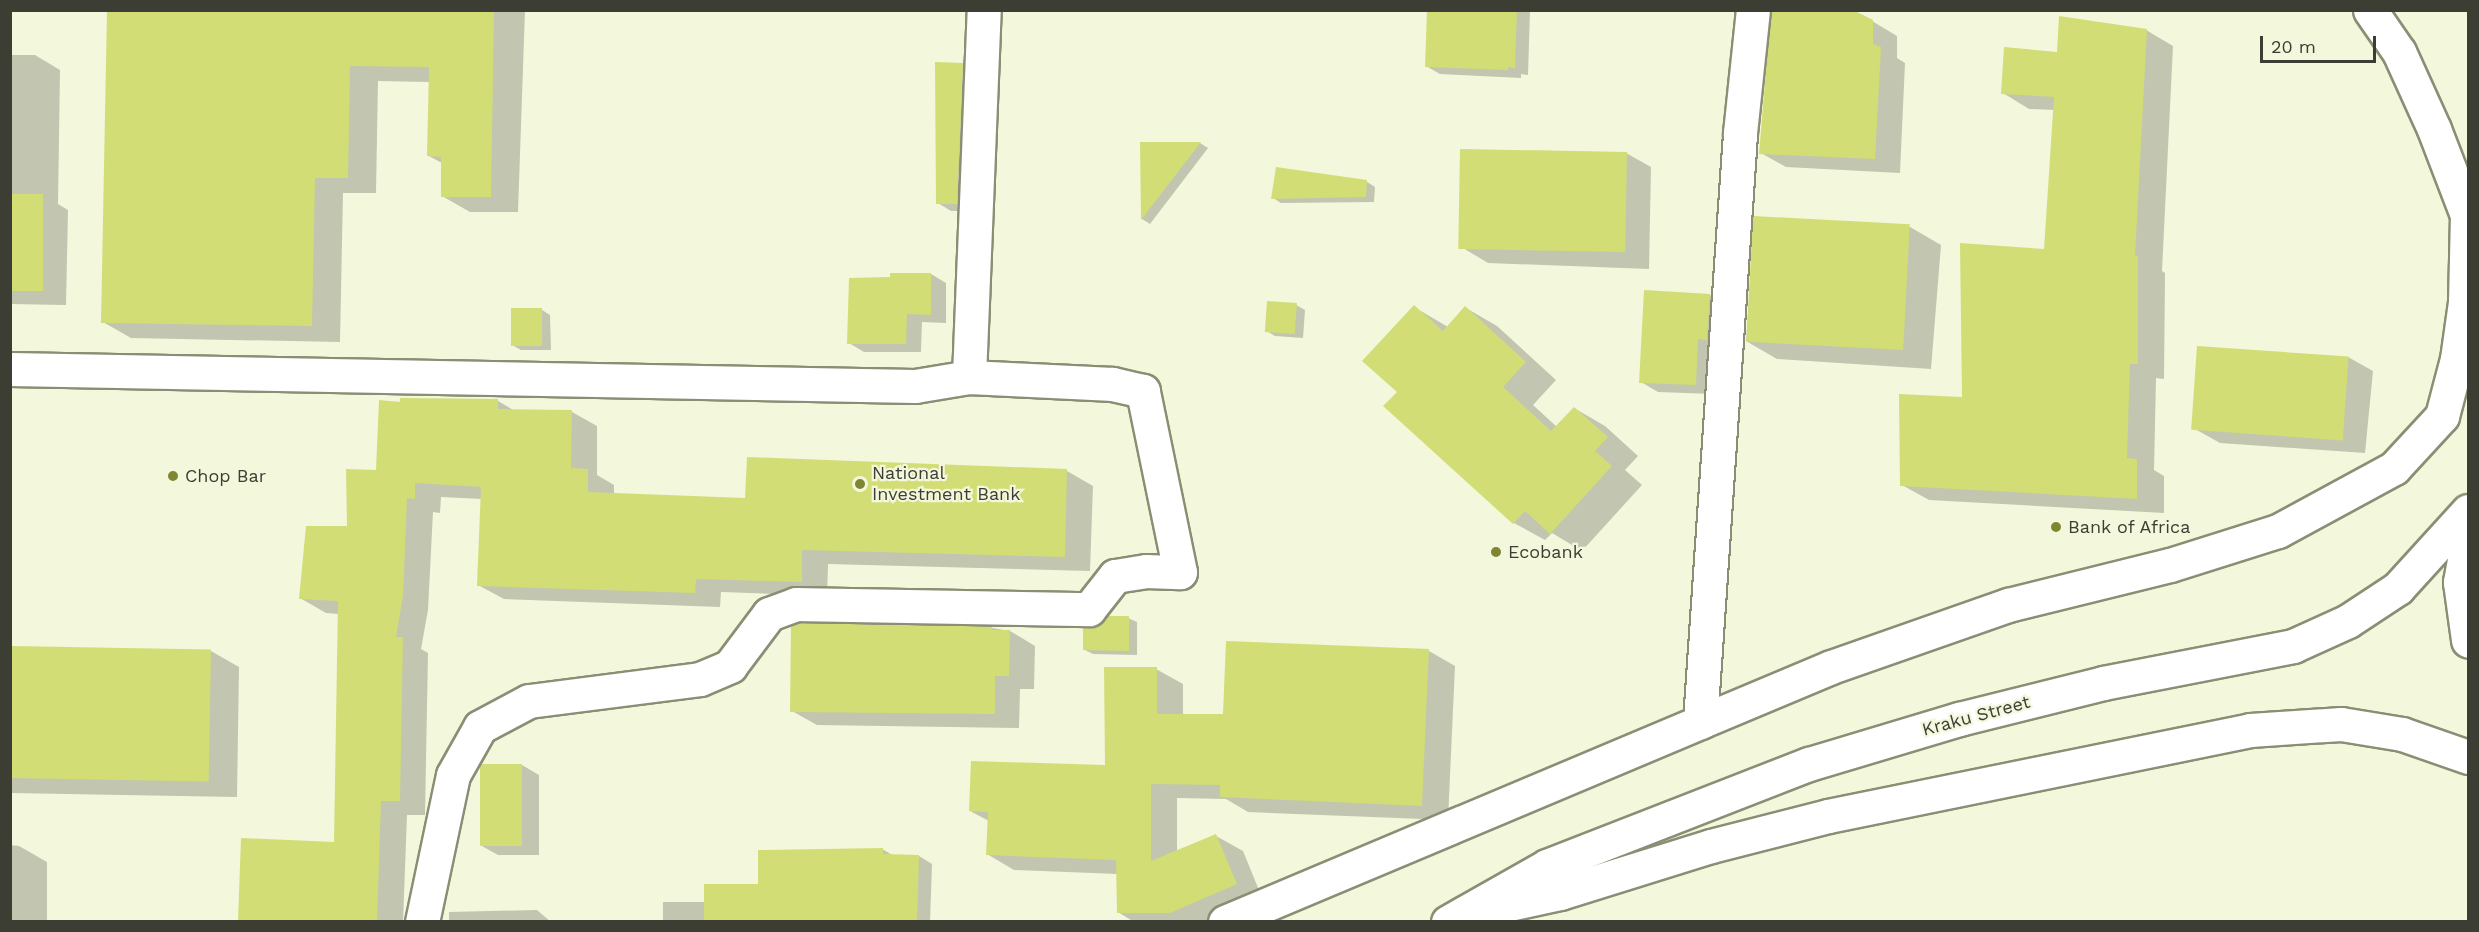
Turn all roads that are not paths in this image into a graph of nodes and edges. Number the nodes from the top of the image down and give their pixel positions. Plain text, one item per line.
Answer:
1 (984, 10) edge
2 (1753, 10) edge
3 (2370, 10) edge
4 (10, 369) edge
5 (969, 377) junction
6 (2469, 511) edge
7 (2469, 537) edge
8 (2469, 640) edge
9 (1700, 722) junction
10 (2469, 757) edge
11 (1456, 918) edge
12 (422, 921) edge
13 (1225, 921) edge

1 - 5 street
2 - 9 street
3 - 9 street
4 - 5 street
5 - 12 street
6 - 11 street, Kraku Street
7 - 8 street
9 - 13 street
10 - 11 street, Kraku Street

